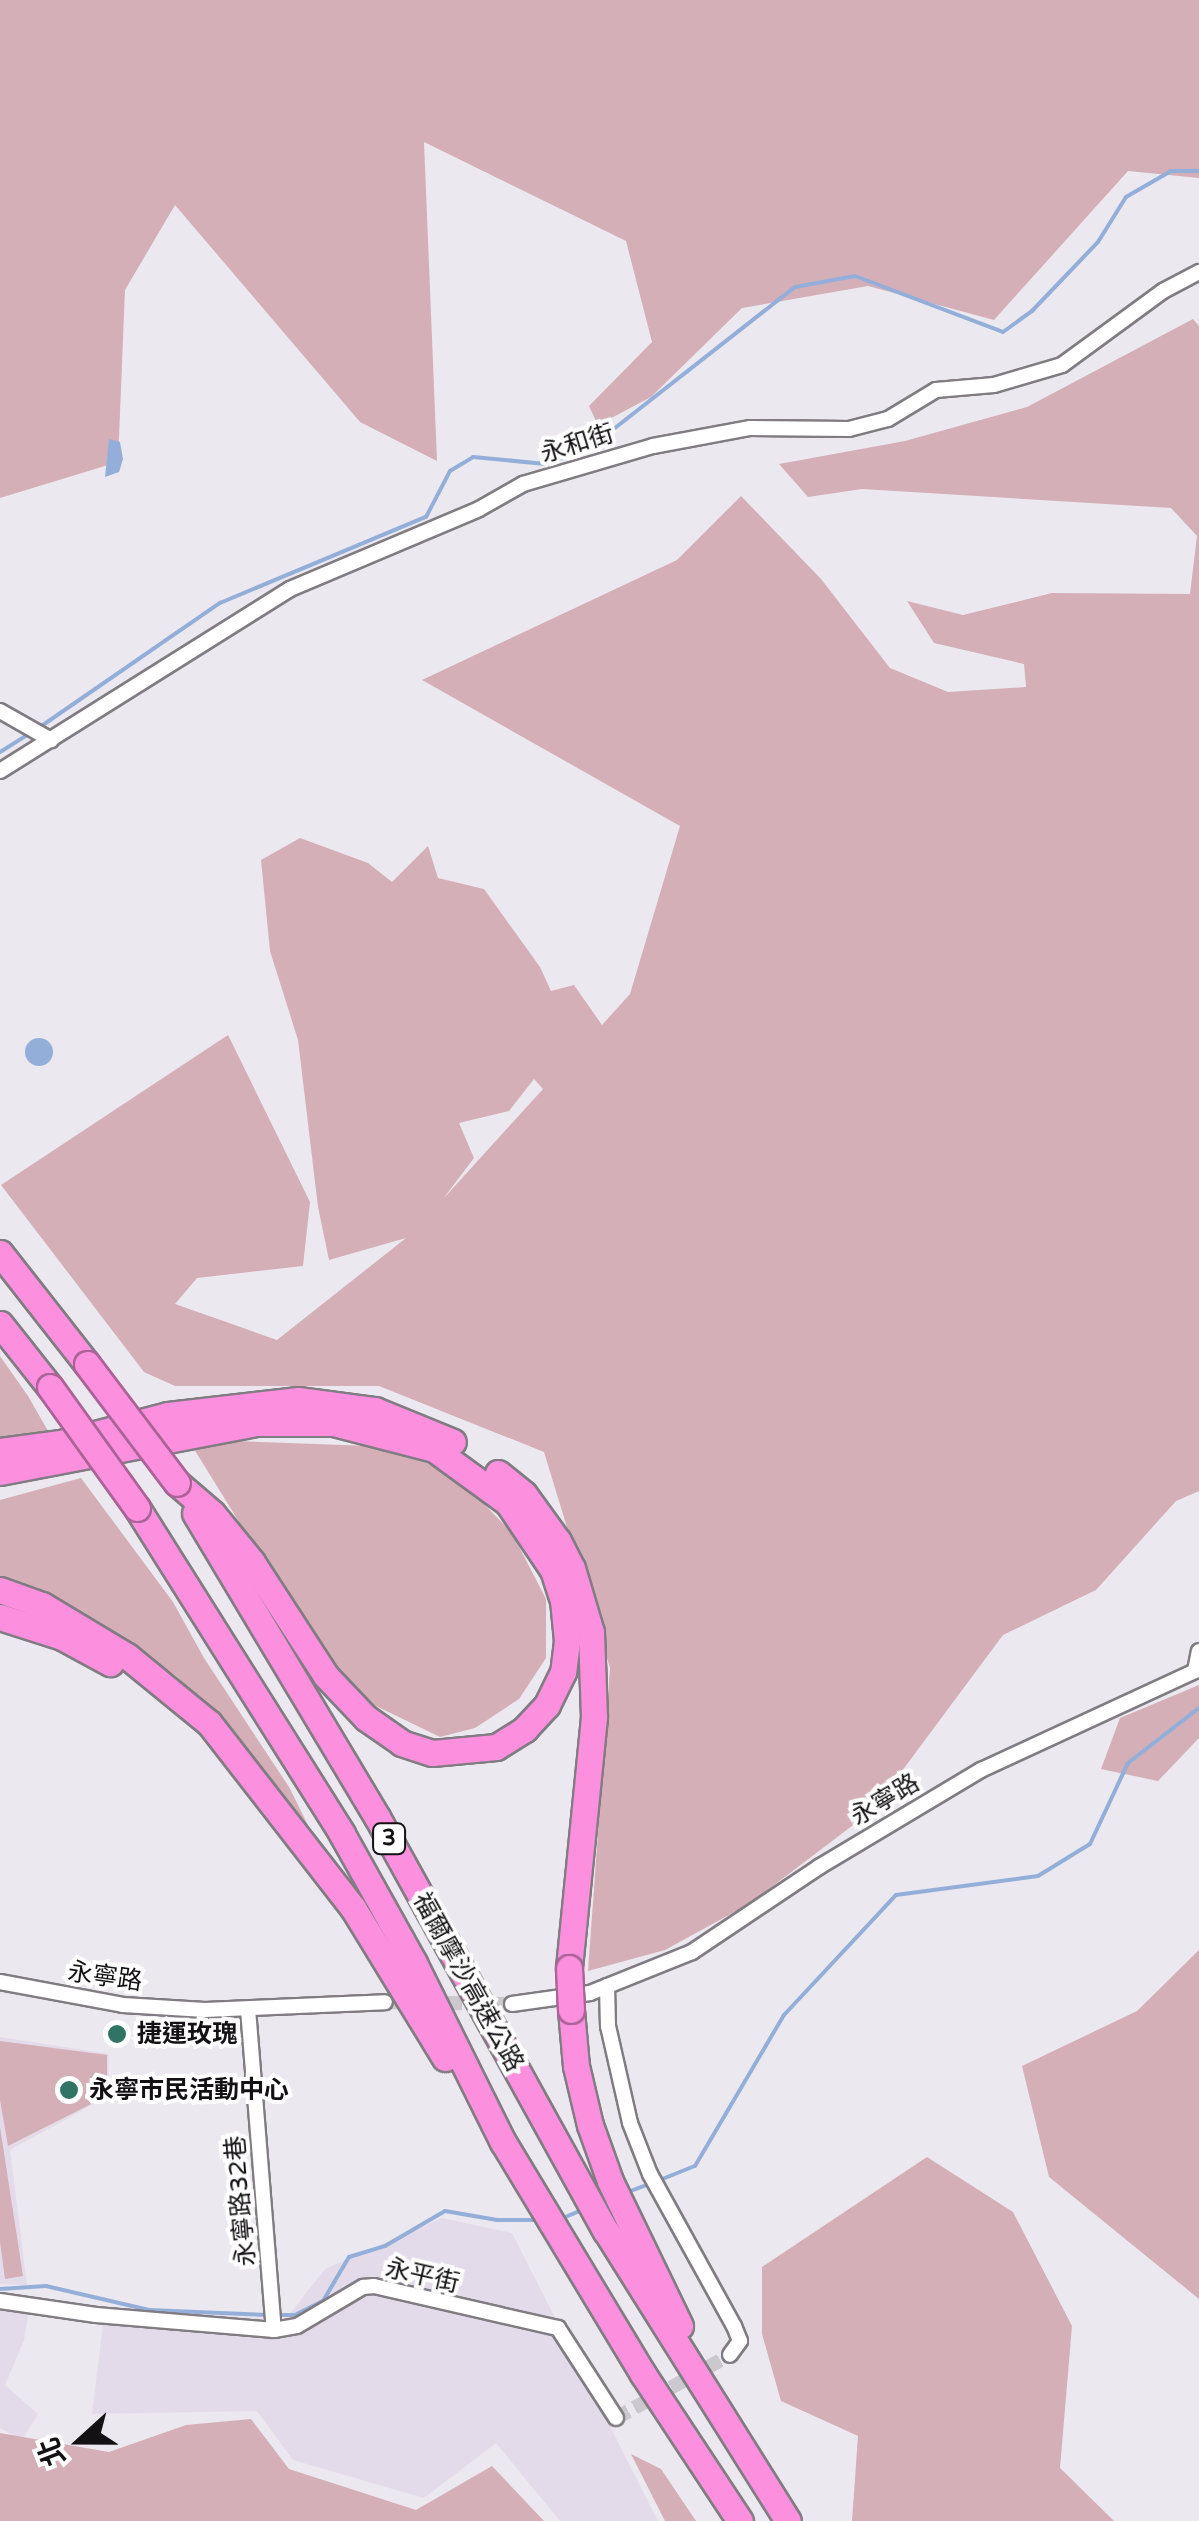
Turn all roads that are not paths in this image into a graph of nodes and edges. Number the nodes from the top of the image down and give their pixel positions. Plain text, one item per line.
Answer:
1 (1199, 272) edge
2 (0, 711) edge
3 (47, 738) junction
4 (0, 771) edge
5 (0, 1254) edge
6 (0, 1324) edge
7 (0, 1454) edge
8 (50, 1465) junction
9 (0, 1472) edge
10 (177, 1484) junction
11 (0, 1486) edge
12 (0, 1590) edge
13 (0, 1616) edge
14 (1199, 1651) edge
15 (259, 1785) junction
16 (0, 1982) edge
17 (607, 1986) junction
18 (580, 2001) junction
19 (384, 2002) tunnel mouth
20 (512, 2004) tunnel mouth
21 (248, 2009) junction
22 (504, 2142) junction
23 (605, 2201) junction
24 (0, 2301) edge
25 (274, 2330) junction
26 (730, 2356) dead end
27 (616, 2418) dead end
28 (740, 2521) edge
29 (790, 2521) edge

1 - 3 street, 永和街
2 - 3 street
3 - 4 street, 永和街
5 - 10 highway, 福爾摩沙高速公路 / 3, bridge
6 - 22 highway, 福爾摩沙高速公路 / 3, bridge
7 - 18 highway, bridge
8 - 9 highway
8 - 10 highway
8 - 11 highway
10 - 23 highway, 福爾摩沙高速公路 / 3
12 - 15 highway
13 - 15 highway
14 - 17 street, 永寧路
15 - 22 highway
16 - 21 street, 永寧路
17 - 18 street, 永寧路
17 - 26 street
18 - 20 street, 永寧路
18 - 23 highway
19 - 21 street, 永寧路
21 - 25 street, 永寧路32巷
22 - 28 highway, 福爾摩沙高速公路 / 3
23 - 29 highway
24 - 25 street, 永平街
25 - 27 street, 永平街

